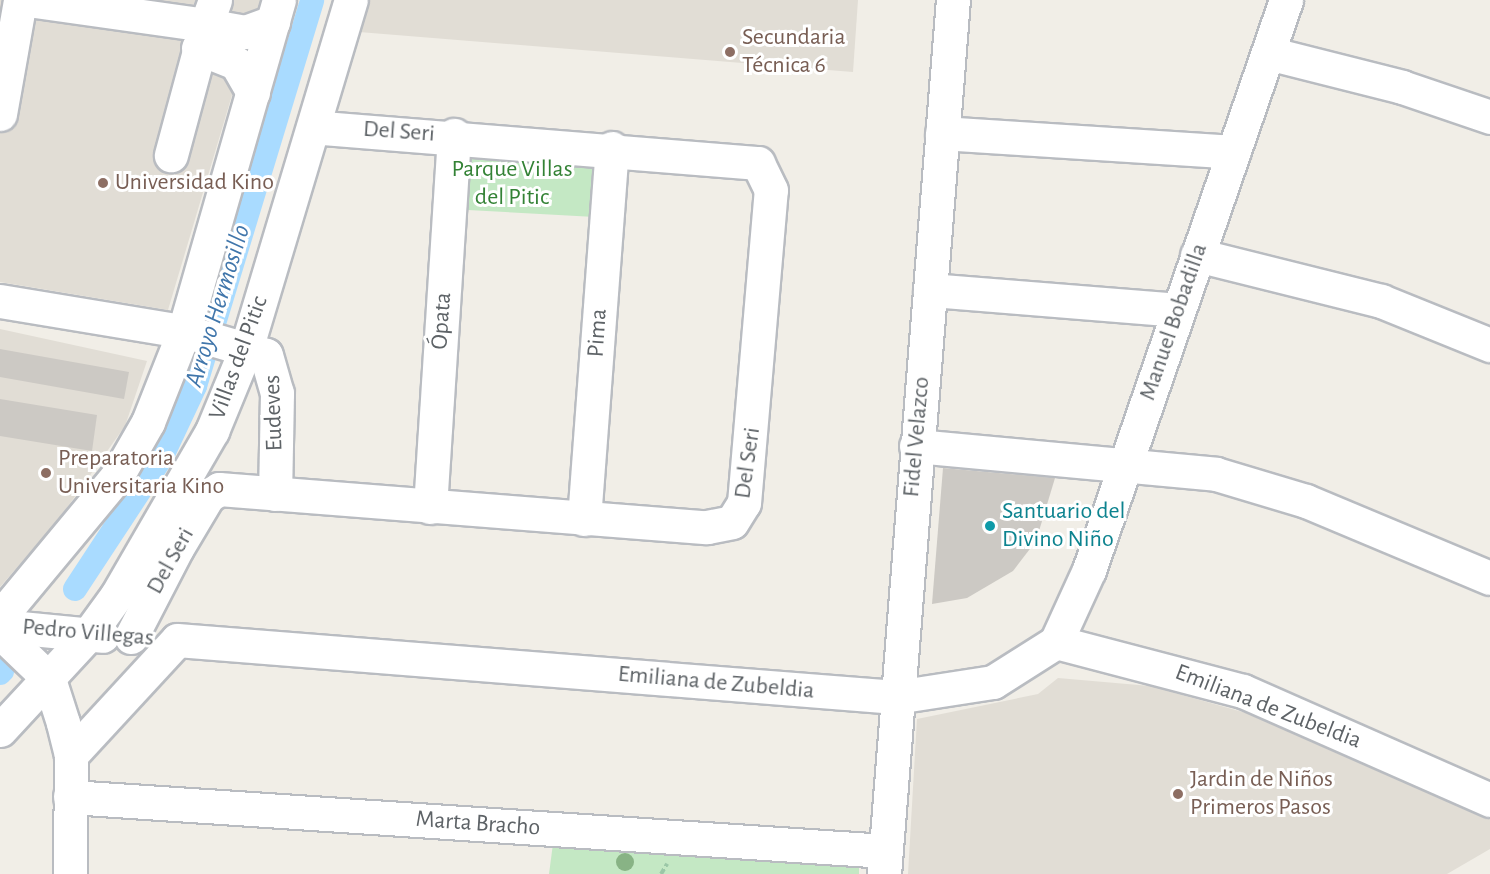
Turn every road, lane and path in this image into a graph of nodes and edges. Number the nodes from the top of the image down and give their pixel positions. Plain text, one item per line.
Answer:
1 (20, 0) edge
2 (28, 0) edge
3 (351, 0) edge
4 (953, 0) edge
5 (1286, 0) edge
6 (276, 11) edge
7 (206, 24) edge
8 (1268, 53) junction
9 (253, 92) junction
10 (0, 114) edge
11 (1490, 117) edge
12 (314, 127) junction
13 (942, 133) junction
14 (454, 135) junction
15 (612, 148) junction
16 (1233, 152) junction
17 (171, 155) dead end
18 (1197, 255) junction
19 (930, 290) junction
20 (0, 301) edge
21 (1178, 310) junction
22 (185, 332) junction
23 (247, 345) junction
24 (1490, 345) edge
25 (916, 446) junction
26 (1126, 462) junction
27 (275, 494) junction
28 (430, 507) junction
29 (584, 519) junction
30 (1490, 578) edge
31 (0, 617) edge
32 (0, 626) edge
33 (0, 632) edge
34 (88, 635) junction
35 (131, 637) junction
36 (177, 640) junction
37 (1056, 642) junction
38 (49, 679) junction
39 (896, 697) junction
40 (0, 730) edge
41 (71, 755) junction
42 (70, 797) junction
43 (1490, 800) edge
44 (885, 863) edge
45 (70, 874) edge

1 - 10 street
2 - 7 street
3 - 12 street, Villas del Pitic
4 - 13 street, Fidel Velazco
5 - 8 street, Manuel Bobadilla
6 - 7 street
6 - 9 street
7 - 9 street
7 - 17 street
8 - 11 street
8 - 16 street, Manuel Bobadilla
9 - 22 street
12 - 14 street, Del Seri
12 - 23 street, Villas del Pitic
13 - 16 street
13 - 19 street, Fidel Velazco
14 - 15 street, Del Seri
14 - 28 street, Ópata
15 - 29 street, Pima
15 - 29 street, Del Seri
16 - 18 street, Manuel Bobadilla
18 - 21 street, Manuel Bobadilla
18 - 24 street
19 - 21 street
19 - 25 street, Fidel Velazco
20 - 22 street
21 - 26 street, Manuel Bobadilla
22 - 23 street
22 - 31 street
23 - 27 street, Eudeves
23 - 34 street, Villas del Pitic
25 - 26 street
25 - 39 street, Fidel Velazco
26 - 30 street
26 - 37 street, Manuel Bobadilla
27 - 28 street, Del Seri
27 - 35 street, Del Seri
28 - 29 street, Del Seri
32 - 34 street, Pedro Villegas
33 - 38 street
34 - 35 street, Pedro Villegas
34 - 38 street, Villas del Pitic
35 - 36 street, Pedro Villegas
36 - 39 street, Emiliana de Zubeldia
36 - 41 street
37 - 39 street, Emiliana de Zubeldia
37 - 43 street, Emiliana de Zubeldia
38 - 40 street, Villas del Pitic
38 - 41 street
39 - 44 street, Fidel Velazco
41 - 42 street
42 - 44 street, Marta Bracho
42 - 45 street

